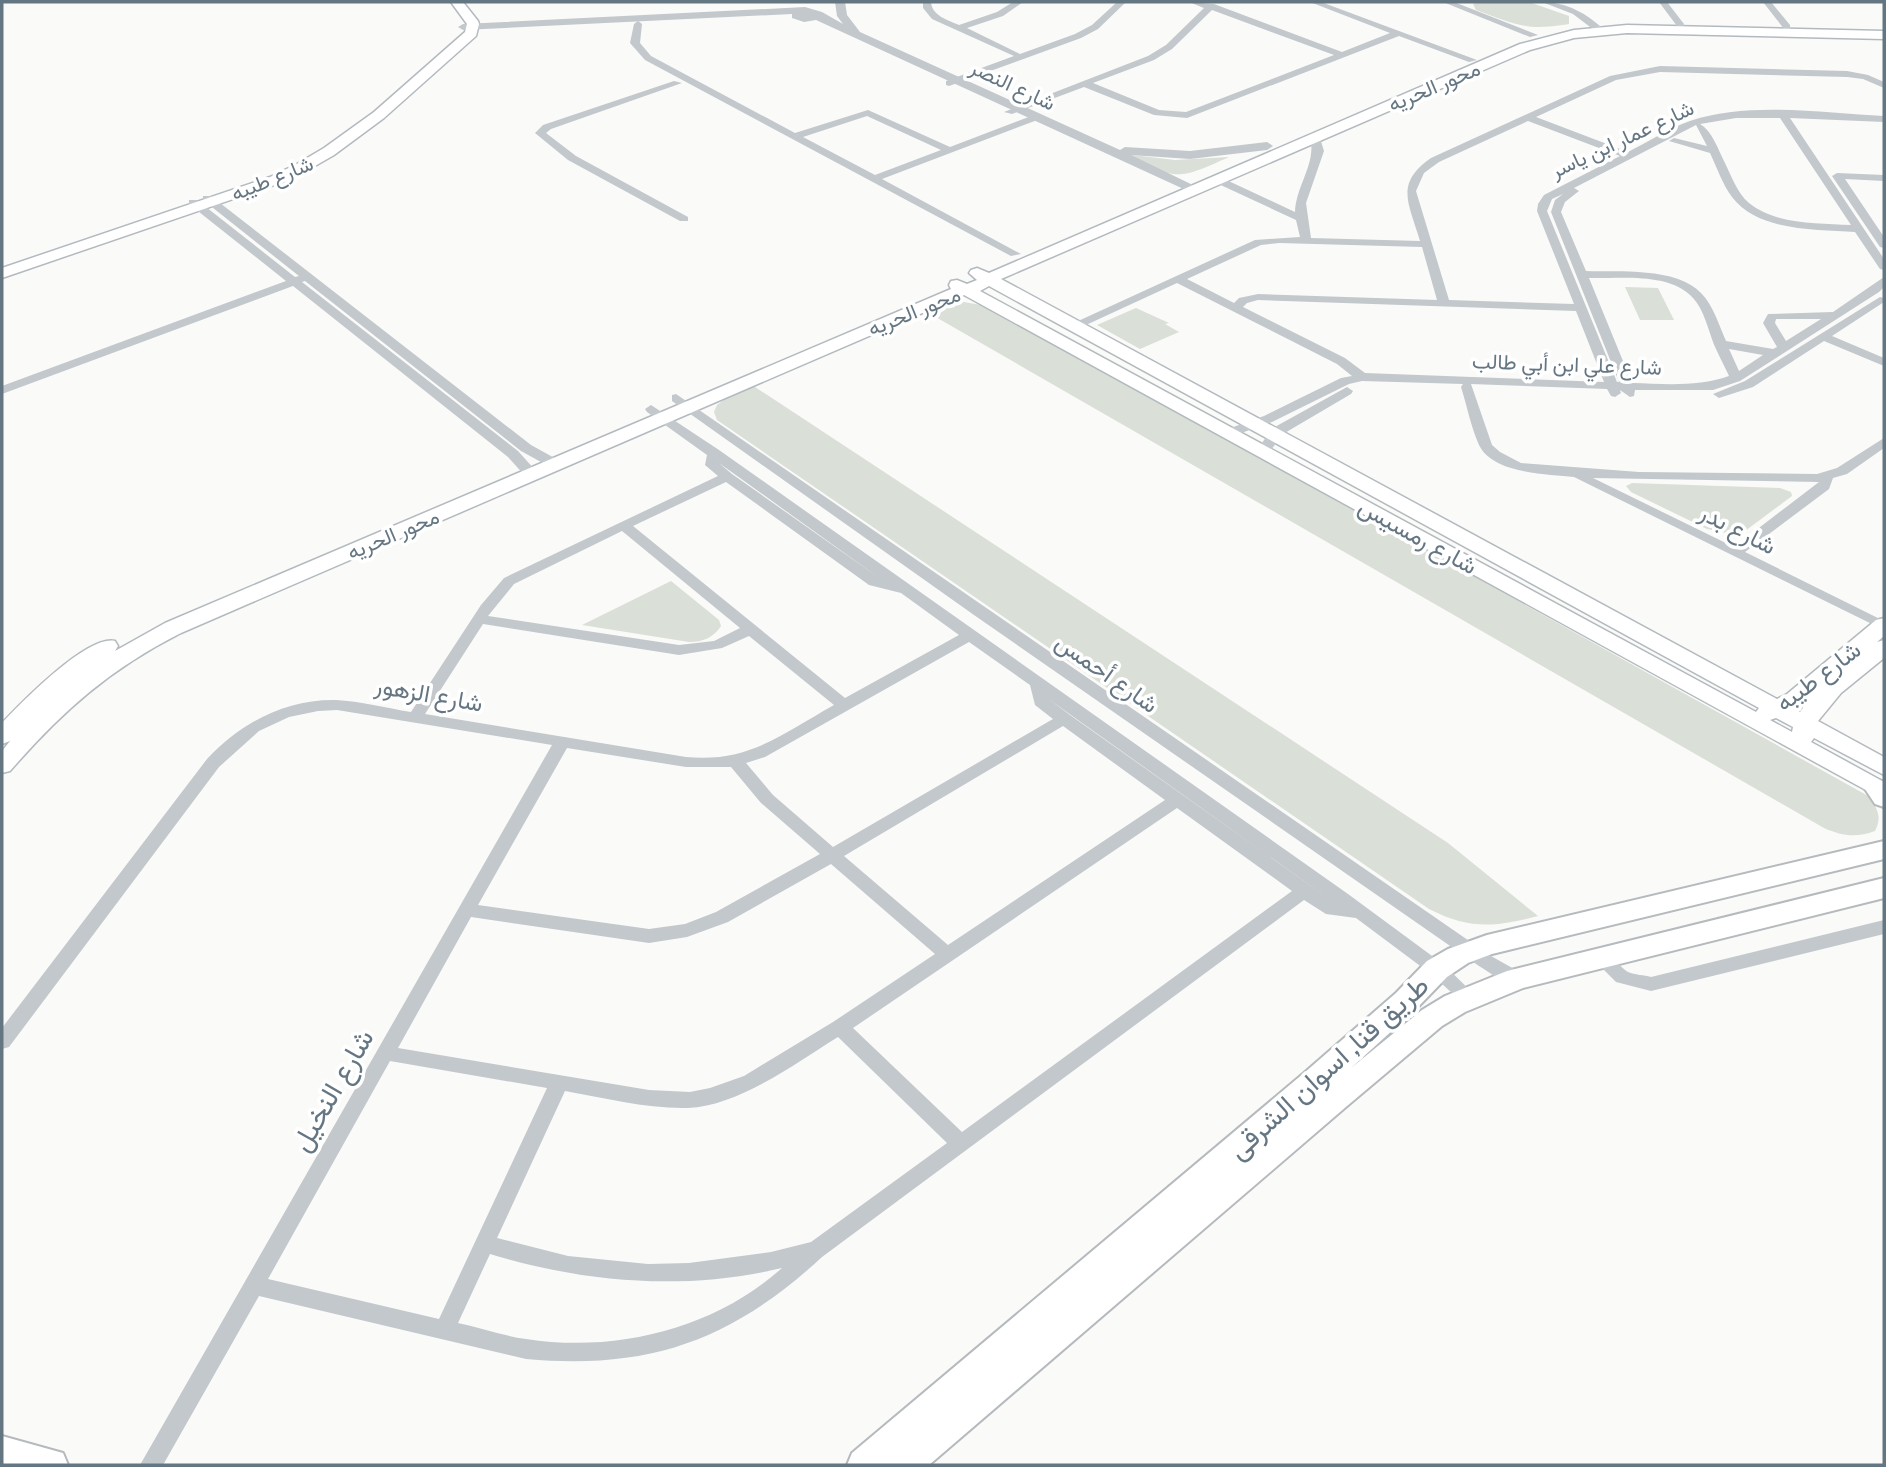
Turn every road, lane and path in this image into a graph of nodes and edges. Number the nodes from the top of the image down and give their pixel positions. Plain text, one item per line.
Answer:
1 (445, 2) edge
2 (457, 2) edge
3 (829, 2) edge
4 (840, 2) edge
5 (927, 2) edge
6 (1018, 2) edge
7 (1113, 2) edge
8 (1122, 2) edge
9 (1193, 2) edge
10 (1319, 2) edge
11 (1453, 2) edge
12 (1546, 2) edge
13 (1653, 2) edge
14 (1662, 2) edge
15 (1767, 2) edge
16 (1211, 6) junction
17 (809, 13) edge
18 (1675, 24) junction
19 (1787, 27) junction
20 (468, 28) junction
21 (958, 28) junction
22 (1598, 28) junction
23 (628, 29) junction
24 (1884, 30) edge
25 (1399, 33) junction
26 (1533, 35) junction
27 (1884, 35) edge
28 (861, 37) junction
29 (1300, 40) junction
30 (1016, 54) junction
31 (1342, 55) junction
32 (1475, 58) junction
33 (1308, 69) junction
34 (949, 80) junction
35 (677, 83) junction
36 (1086, 84) junction
37 (1884, 85) edge
38 (1014, 110) junction
39 (1527, 117) junction
40 (1032, 119) junction
41 (1792, 119) junction
42 (1884, 121) edge
43 (1700, 127) junction
44 (1315, 137) junction
45 (796, 139) junction
46 (1674, 141) junction
47 (1267, 146) junction
48 (949, 150) junction
49 (1101, 150) junction
50 (1713, 151) junction
51 (1628, 156) junction
52 (1837, 176) junction
53 (1884, 178) edge
54 (873, 179) junction
55 (1216, 179) junction
56 (1183, 188) junction
57 (203, 202) junction
58 (1300, 218) junction
59 (684, 219) dead end
60 (1859, 229) junction
61 (1306, 241) junction
62 (1426, 244) junction
63 (1884, 244) edge
64 (1041, 248) junction
65 (1015, 254) junction
66 (2, 267) edge
67 (1884, 267) edge
68 (2, 273) edge
69 (1582, 274) junction
70 (297, 276) junction
71 (1178, 279) junction
72 (970, 281) junction
73 (1884, 281) edge
74 (1884, 297) edge
75 (1444, 303) junction
76 (1236, 307) junction
77 (1581, 308) junction
78 (1836, 315) junction
79 (1082, 322) dead end
80 (1824, 337) junction
81 (1719, 343) junction
82 (1781, 351) junction
83 (1884, 362) edge
84 (1362, 377) junction
85 (1735, 378) junction
86 (2, 383) edge
87 (1467, 387) junction
88 (1613, 389) junction
89 (1628, 389) junction
90 (2, 390) edge
91 (682, 402) junction
92 (657, 413) junction
93 (1254, 425) junction
94 (1230, 433) junction
95 (1884, 442) edge
96 (1268, 444) junction
97 (714, 453) junction
98 (548, 460) junction
99 (527, 469) junction
100 (1828, 472) junction
101 (1573, 473) junction
102 (727, 477) junction
103 (624, 525) junction
104 (1735, 553) junction
105 (906, 590) junction
106 (979, 612) junction
107 (479, 619) junction
108 (751, 629) junction
109 (1005, 630) junction
110 (1884, 633) edge
111 (969, 634) junction
112 (1037, 682) junction
113 (844, 705) junction
114 (1776, 709) junction
115 (416, 716) junction
116 (1746, 718) junction
117 (1064, 719) junction
118 (1803, 724) junction
119 (2, 736) edge
120 (562, 741) junction
121 (1804, 749) junction
122 (736, 762) junction
123 (2, 765) edge
124 (1883, 786) edge
125 (1177, 800) junction
126 (1884, 850) edge
127 (831, 856) junction
128 (1884, 888) edge
129 (1304, 891) junction
130 (466, 910) junction
131 (1360, 912) junction
132 (1884, 927) edge
133 (1470, 951) junction
134 (947, 954) junction
135 (1601, 958) junction
136 (1437, 969) junction
137 (1517, 979) junction
138 (1468, 997) junction
139 (840, 1027) junction
140 (2, 1042) edge
141 (385, 1053) junction
142 (559, 1083) junction
143 (961, 1144) junction
144 (486, 1244) junction
145 (815, 1251) junction
146 (254, 1285) junction
147 (445, 1329) junction
148 (2, 1453) edge
149 (50, 1465) edge
150 (150, 1465) edge
151 (864, 1465) edge
152 (903, 1465) edge

1 - 20 main road
2 - 20 main road
3 - 17 street
4 - 28 street
5 - 21 street
6 - 21 street
7 - 30 street
8 - 34 street
9 - 16 street
10 - 25 street
10 - 32 street
11 - 26 street
12 - 22 street
13 - 18 street
14 - 18 street
15 - 19 street
16 - 29 street
16 - 36 street
17 - 20 street
17 - 23 street
17 - 28 street, شارع النصر
17 - 34 street, شارع النصر
18 - 19 main road, محور الحريه
18 - 22 main road, محور الحريه
19 - 24 main road, محور الحريه
20 - 23 street
20 - 57 main road, شارع طيبه
21 - 30 street
22 - 26 main road, محور الحريه
22 - 27 main road, محور الحريه
22 - 44 main road, محور الحريه
23 - 35 street
23 - 45 street
25 - 31 street
25 - 32 street
26 - 32 main road, محور الحريه
28 - 34 street, شارع النصر
29 - 31 street
29 - 33 street
30 - 34 street
31 - 33 street
32 - 47 main road, محور الحريه
33 - 36 street
34 - 38 street, شارع النصر
35 - 45 street
35 - 59 street
36 - 38 street
37 - 39 street
38 - 40 street, شارع النصر
39 - 51 street
39 - 62 street
40 - 48 street
40 - 49 street, شارع النصر
41 - 42 street, شارع عمار ابن ياسر
41 - 43 street, شارع عمار ابن ياسر
41 - 51 street, شارع عمار ابن ياسر
41 - 52 street
41 - 60 street
43 - 46 street, شارع عمار ابن ياسر
43 - 50 street
44 - 55 main road, محور الحريه
44 - 58 street
45 - 48 street
45 - 54 street
46 - 50 street
46 - 69 street, شارع عمار ابن ياسر
47 - 49 street
47 - 56 main road, محور الحريه
48 - 54 street
49 - 56 street, شارع النصر
50 - 60 street
51 - 77 street, شارع عمار ابن ياسر
52 - 53 street
52 - 63 street
54 - 65 street
55 - 56 main road, محور الحريه
55 - 58 street
56 - 64 main road, محور الحريه
57 - 66 main road, شارع طيبه
57 - 68 main road, شارع طيبه
57 - 70 street
58 - 61 street
60 - 67 street
61 - 62 street
61 - 71 street
62 - 75 street
64 - 65 main road, محور الحريه
64 - 72 main road, محور الحريه
65 - 72 main road, محور الحريه
69 - 81 street
69 - 89 street, شارع عمار ابن ياسر
70 - 86 street
70 - 90 street
70 - 98 street
70 - 99 street
71 - 76 street
71 - 79 street
72 - 91 main road, محور الحريه
72 - 93 main road, شارع رمسيس
72 - 94 main road, شارع رمسيس
73 - 78 street, شارع علي ابن أبي طالب
74 - 80 street, شارع علي ابن أبي طالب
75 - 76 street
75 - 77 street
76 - 84 street
77 - 88 street, شارع عمار ابن ياسر
78 - 82 street, شارع علي ابن أبي طالب
78 - 82 street
80 - 83 street
80 - 89 street, شارع علي ابن أبي طالب
81 - 82 street
81 - 85 street
82 - 85 street, شارع علي ابن أبي طالب
84 - 88 street, شارع علي ابن أبي طالب
84 - 93 street, شارع علي ابن أبي طالب
85 - 89 street, شارع علي ابن أبي طالب
87 - 88 street, شارع علي ابن أبي طالب
87 - 96 street, شارع علي ابن أبي طالب
87 - 101 street
88 - 89 street, شارع علي ابن أبي طالب
91 - 92 main road, محور الحريه
91 - 106 street, شارع أحمس
92 - 97 street, شارع أحمس
92 - 98 main road, محور الحريه
93 - 94 street, شارع علي ابن أبي طالب
93 - 96 main road, شارع رمسيس
94 - 96 main road, شارع رمسيس
95 - 100 street
96 - 114 main road, شارع رمسيس
96 - 116 main road, شارع رمسيس
97 - 102 street
97 - 105 street, شارع أحمس
98 - 99 main road, محور الحريه
99 - 119 main road, محور الحريه
99 - 123 main road, محور الحريه
100 - 101 street
100 - 104 street
101 - 104 street, شارع بدر
102 - 103 street
102 - 105 street
103 - 107 street
103 - 108 street
104 - 110 street, شارع بدر
105 - 111 street, شارع أحمس
106 - 109 street, شارع أحمس
106 - 111 street
107 - 108 street
107 - 115 street
108 - 113 street
109 - 111 street
109 - 133 street, شارع أحمس
110 - 114 main road, شارع طيبه
110 - 118 main road, شارع طيبه
111 - 112 street, شارع أحمس
111 - 113 street, شارع الزهور
112 - 117 street
112 - 131 street, شارع أحمس
113 - 122 street, شارع الزهور
114 - 116 main road, شارع طيبه
114 - 118 main road, شارع رمسيس
115 - 120 street, شارع الزهور
115 - 140 street, شارع الزهور
116 - 121 main road, شارع رمسيس
117 - 125 street
117 - 127 street
118 - 121 main road, شارع طيبه
118 - 124 main road, شارع رمسيس
120 - 122 street, شارع الزهور
120 - 130 street, شارع النخيل
121 - 124 main road, شارع رمسيس
122 - 127 street
125 - 129 street
125 - 134 street
126 - 133 main road, طريق قنا, اسوان الشرقى
127 - 130 street
127 - 134 street
128 - 135 main road, طريق قنا, اسوان الشرقى
129 - 131 street
129 - 143 street
130 - 141 street, شارع النخيل
131 - 136 street, شارع أحمس
132 - 135 street
133 - 136 main road, طريق قنا, اسوان الشرقى
133 - 137 street, شارع أحمس
134 - 139 street
135 - 137 main road, طريق قنا, اسوان الشرقى
136 - 138 street, شارع أحمس
136 - 151 main road, طريق قنا, اسوان الشرقى
137 - 138 main road, طريق قنا, اسوان الشرقى
138 - 152 main road, طريق قنا, اسوان الشرقى
139 - 142 street
139 - 143 street
141 - 142 street
141 - 146 street, شارع النخيل
142 - 144 street
143 - 145 street
144 - 145 street
144 - 147 street
145 - 147 street
146 - 147 street
146 - 150 street, شارع النخيل
148 - 149 main road

